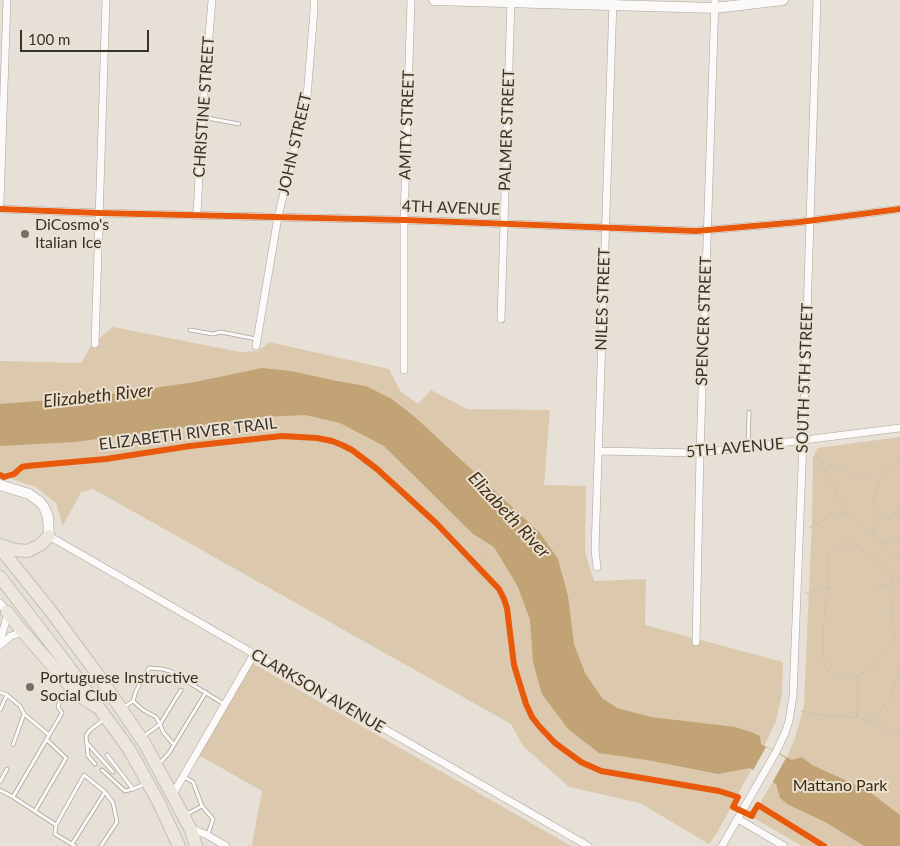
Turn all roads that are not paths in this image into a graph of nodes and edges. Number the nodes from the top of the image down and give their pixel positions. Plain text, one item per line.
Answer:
1 (7, 0) edge
2 (106, 0) edge
3 (212, 0) edge
4 (314, 0) edge
5 (411, 0) edge
6 (434, 0) edge
7 (783, 0) edge
8 (817, 0) edge
9 (511, 1) edge
10 (612, 3) edge
11 (715, 4) edge
12 (202, 117) junction
13 (239, 124) dead end
14 (0, 203) edge
15 (0, 209) edge
16 (900, 209) edge
17 (99, 213) junction
18 (197, 215) junction
19 (278, 217) junction
20 (404, 220) junction
21 (810, 221) junction
22 (504, 224) junction
23 (605, 228) junction
24 (707, 231) junction
25 (501, 319) dead end
26 (190, 330) dead end
27 (256, 343) joint
28 (95, 344) dead end
29 (404, 370) dead end
30 (749, 412) dead end
31 (900, 428) edge
32 (803, 441) junction
33 (748, 448) junction
34 (599, 451) junction
35 (700, 453) junction
36 (0, 485) edge
37 (49, 536) junction
38 (0, 546) edge
39 (597, 567) dead end
40 (0, 577) edge
41 (3, 608) edge
42 (23, 632) junction
43 (696, 642) dead end
44 (0, 643) edge
45 (254, 654) junction
46 (76, 685) junction
47 (181, 690) dead end
48 (0, 692) edge
49 (206, 692) junction
50 (7, 695) junction
51 (132, 701) junction
52 (224, 704) junction
53 (121, 709) junction
54 (0, 710) edge
55 (24, 714) junction
56 (105, 714) junction
57 (160, 724) junction
58 (89, 731) junction
59 (49, 735) junction
60 (93, 736) dead end
61 (141, 738) junction
62 (46, 739) junction
63 (86, 743) junction
64 (13, 745) dead end
65 (174, 745) junction
66 (107, 755) dead end
67 (95, 764) dead end
68 (157, 766) junction
69 (7, 769) dead end
70 (118, 769) junction
71 (102, 770) dead end
72 (113, 772) junction
73 (108, 776) junction
74 (183, 776) junction
75 (0, 782) edge
76 (148, 782) junction
77 (133, 789) junction
78 (0, 790) edge
79 (105, 792) junction
80 (173, 794) junction
81 (13, 797) junction
82 (202, 806) junction
83 (35, 811) junction
84 (184, 816) junction
85 (738, 819) junction
86 (56, 825) junction
87 (190, 828) junction
88 (207, 835) junction
89 (73, 845) edge
90 (101, 846) edge
91 (178, 846) edge
92 (196, 846) edge
93 (226, 846) edge
94 (588, 846) edge
95 (722, 846) edge
96 (784, 846) edge

1 - 14 street
2 - 17 street
3 - 12 street, CHRISTINE STREET
4 - 19 street, JOHN STREET
5 - 20 street, AMITY STREET
6 - 9 street
7 - 11 street
8 - 21 street, SOUTH 5TH STREET
9 - 10 street
9 - 22 street, PALMER STREET
10 - 11 street
10 - 23 street, NILES STREET
11 - 24 street, SPENCER STREET
12 - 13 lane
12 - 18 street, CHRISTINE STREET
15 - 17 street, 4TH AVENUE
16 - 21 street, 4TH AVENUE
17 - 18 street, 4TH AVENUE
17 - 28 street
18 - 19 street, 4TH AVENUE
19 - 20 street, 4TH AVENUE
19 - 27 street, JOHN STREET
20 - 22 street, 4TH AVENUE
20 - 29 street, AMITY STREET
21 - 24 street, 4TH AVENUE
21 - 32 street, SOUTH 5TH STREET
22 - 23 street, 4TH AVENUE
22 - 25 street, PALMER STREET
23 - 24 street, 4TH AVENUE
23 - 34 street, NILES STREET
24 - 35 street, SPENCER STREET
26 - 27 lane
30 - 33 lane
31 - 32 street, 5TH AVENUE
32 - 33 street, 5TH AVENUE
32 - 85 street, SOUTH 5TH STREET
33 - 35 street, 5TH AVENUE
34 - 35 street, 5TH AVENUE
34 - 39 street, NILES STREET
35 - 43 street, SPENCER STREET
36 - 37 street
37 - 38 highway
37 - 45 street, CLARKSON AVENUE
38 - 53 highway
40 - 46 highway
41 - 42 highway
41 - 44 street
42 - 44 street
42 - 46 highway
45 - 52 street
45 - 94 street, CLARKSON AVENUE
46 - 56 highway
46 - 59 lane
47 - 57 lane
48 - 50 lane
49 - 51 lane
49 - 52 lane
49 - 65 lane
50 - 54 lane
50 - 55 lane
51 - 53 lane
51 - 57 lane
52 - 74 street
53 - 61 highway
55 - 59 lane
55 - 64 lane
56 - 58 lane
56 - 76 highway
57 - 61 lane
57 - 65 lane
58 - 60 lane
58 - 63 lane
59 - 62 lane
61 - 68 highway
62 - 81 lane
62 - 83 lane
63 - 67 lane
63 - 72 lane
65 - 68 lane
66 - 70 lane
68 - 80 highway
69 - 75 lane
70 - 72 lane
70 - 77 lane
71 - 73 lane
72 - 73 lane
73 - 77 lane
74 - 80 street
74 - 82 lane
76 - 77 lane
76 - 91 highway
78 - 81 lane
79 - 86 lane
79 - 89 lane
79 - 90 lane
80 - 84 highway
81 - 83 lane
82 - 84 lane
82 - 88 lane
83 - 86 lane
84 - 87 highway
85 - 95 street, SOUTH 5TH STREET
85 - 96 street
86 - 89 lane
87 - 88 street
87 - 92 highway
88 - 93 street

